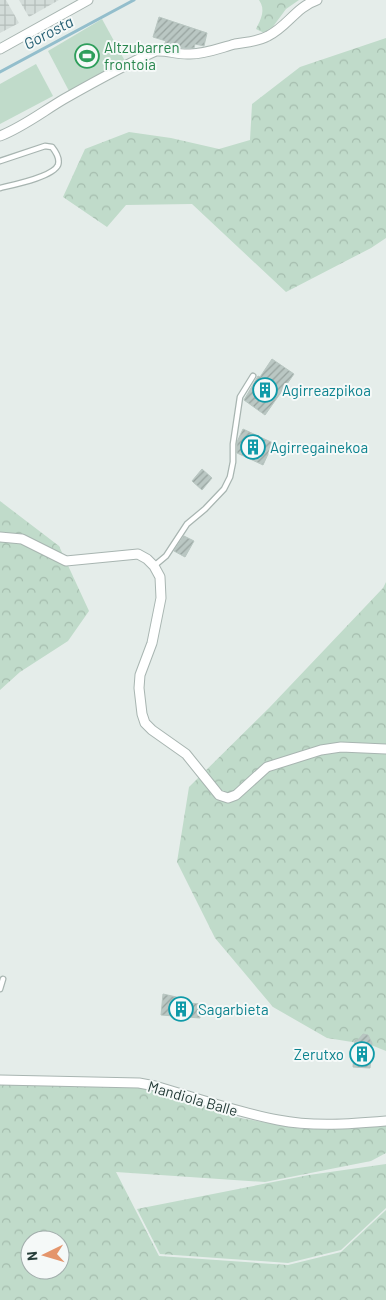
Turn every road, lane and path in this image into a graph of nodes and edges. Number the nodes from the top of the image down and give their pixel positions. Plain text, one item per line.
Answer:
1 (88, 0) edge
2 (317, 0) edge
3 (0, 49) edge
4 (0, 136) edge
5 (0, 160) edge
6 (0, 188) edge
7 (253, 376) dead end
8 (0, 537) edge
9 (154, 566) junction
10 (386, 749) edge
11 (3, 979) dead end
12 (0, 989) edge
13 (0, 1080) edge
14 (386, 1121) edge

1 - 3 street
2 - 4 street
5 - 6 lane
7 - 9 lane
8 - 9 street
9 - 10 street
11 - 12 lane
13 - 14 street, Mandiola Balle

